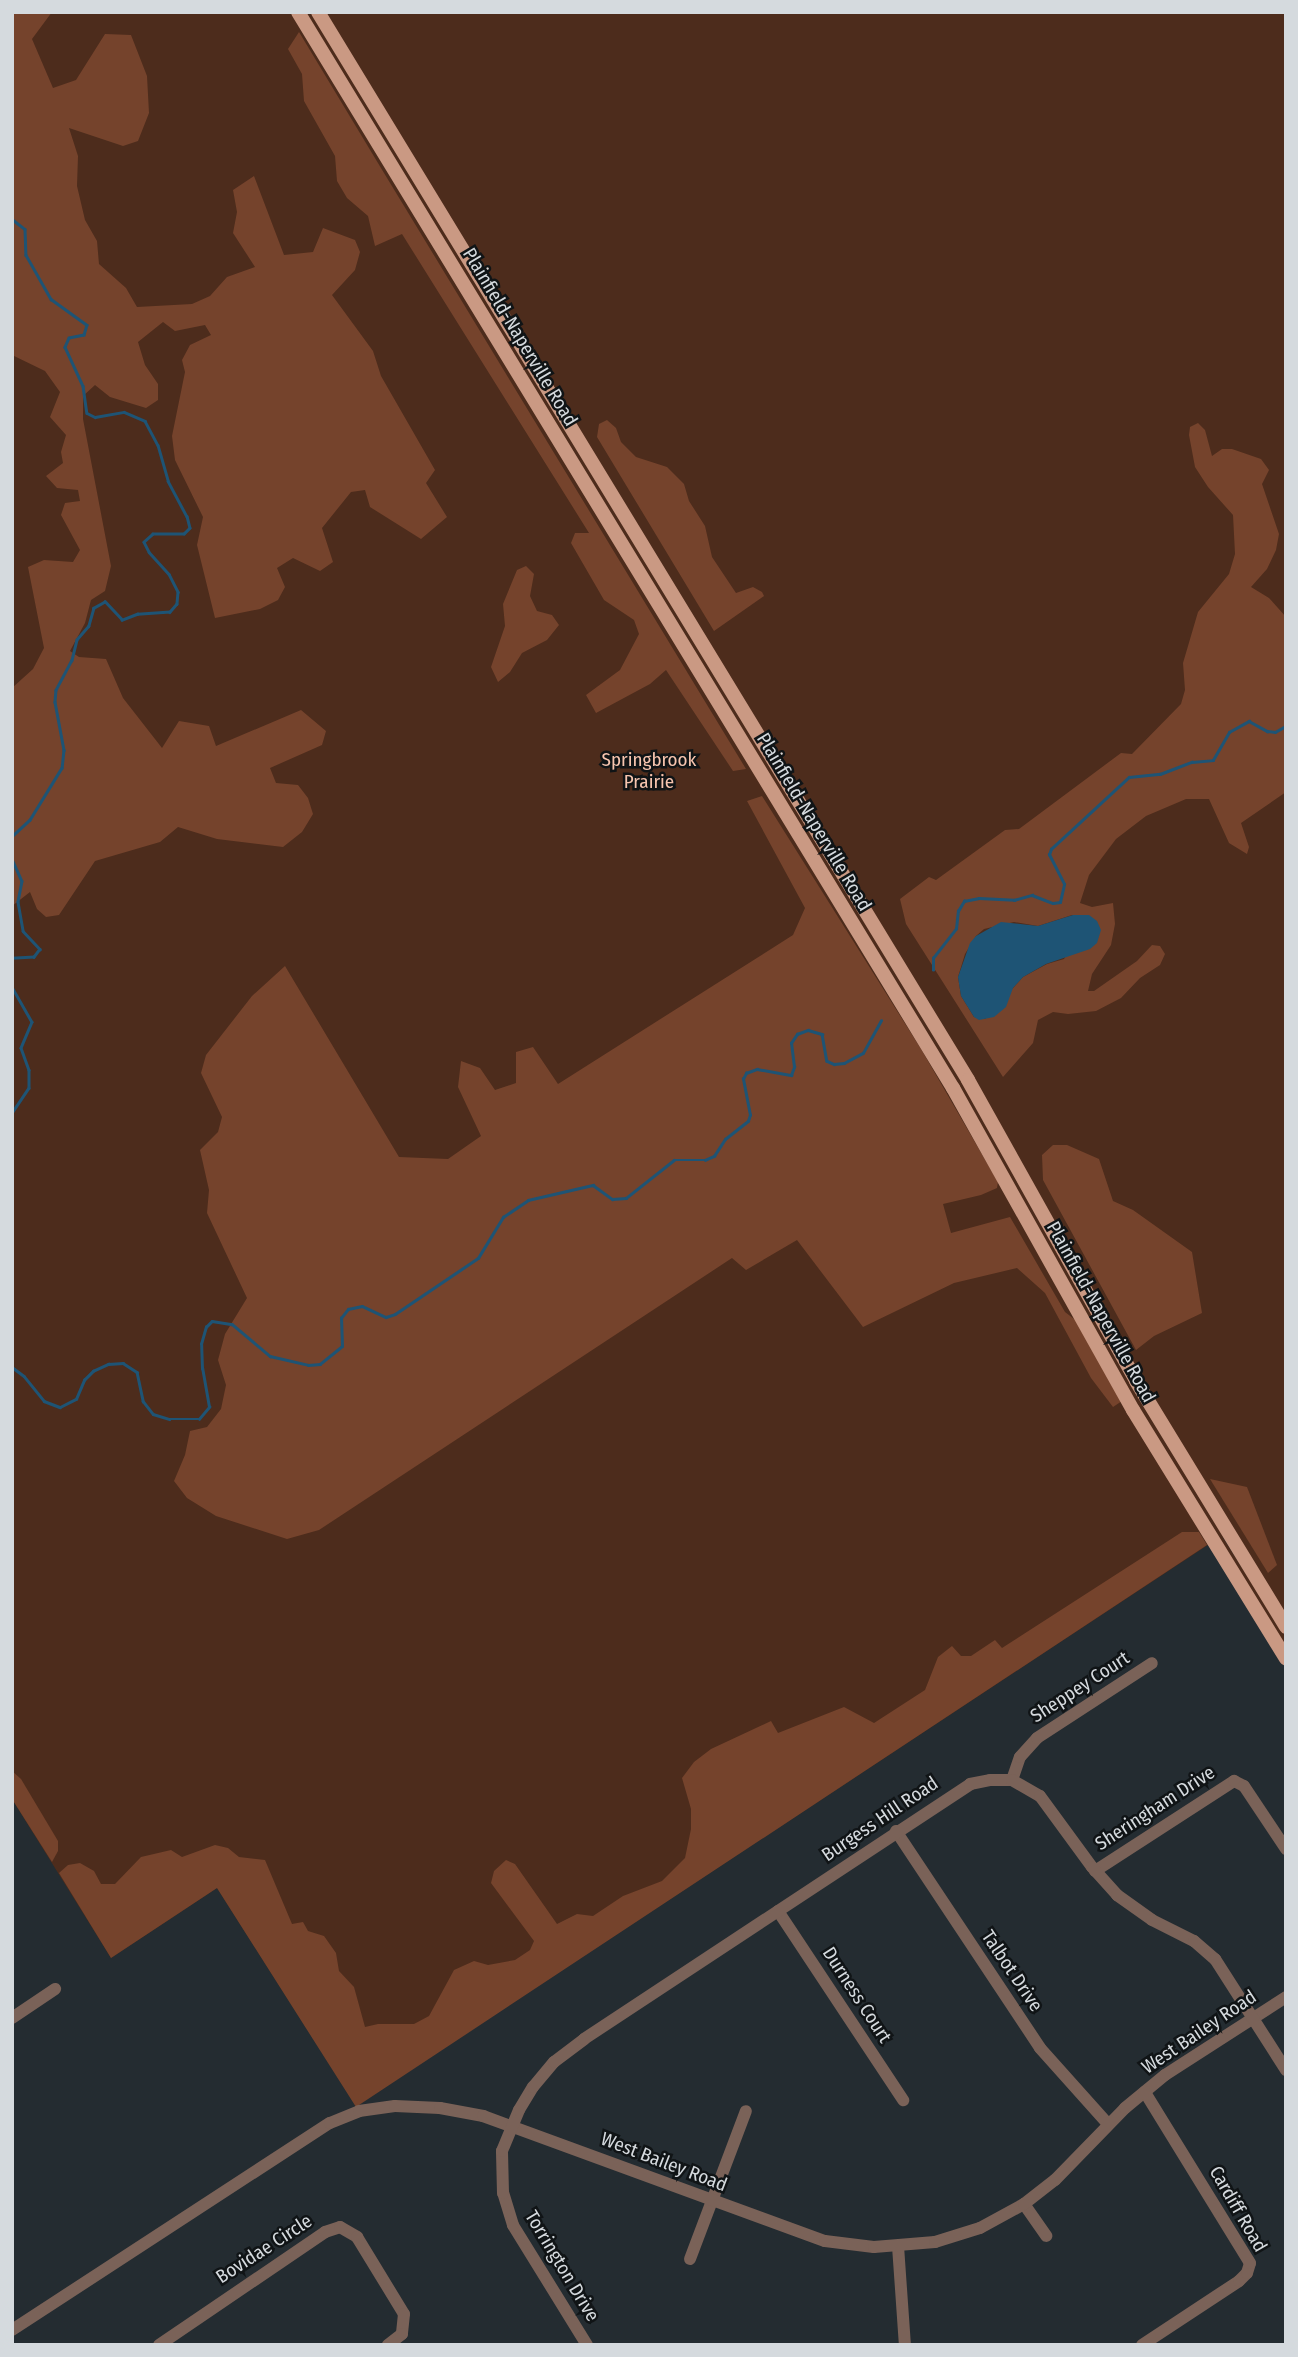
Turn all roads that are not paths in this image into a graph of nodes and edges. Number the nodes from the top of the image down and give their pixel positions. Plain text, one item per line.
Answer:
1 (299, 12) edge
2 (318, 12) edge
3 (1286, 1627) edge
4 (1286, 1658) edge
5 (1152, 1663) dead end
6 (1012, 1780) junction
7 (896, 1831) junction
8 (1286, 1849) edge
9 (1095, 1871) junction
10 (778, 1911) junction
11 (55, 1989) dead end
12 (1286, 1997) edge
13 (12, 2018) edge
14 (1253, 2018) junction
15 (1286, 2070) edge
16 (1144, 2092) junction
17 (903, 2100) dead end
18 (746, 2111) dead end
19 (1108, 2124) junction
20 (512, 2125) junction
21 (712, 2200) junction
22 (1024, 2204) junction
23 (1046, 2236) dead end
24 (898, 2246) junction
25 (690, 2259) dead end
26 (12, 2330) edge
27 (159, 2345) edge
28 (388, 2345) edge
29 (587, 2345) edge
30 (905, 2345) edge
31 (1142, 2345) edge

1 - 4 main road, Plainfield-Naperville Road
2 - 3 main road, Plainfield-Naperville Road
5 - 6 street, Sheppey Court
6 - 7 street, Burgess Hill Road
6 - 9 street
7 - 10 street, Burgess Hill Road
7 - 19 street, Talbot Drive
8 - 9 street, Sheringham Drive
9 - 14 street
10 - 17 street, Durness Court
10 - 20 street, Burgess Hill Road
11 - 13 street
12 - 14 street, West Bailey Road
14 - 15 street
14 - 16 street, West Bailey Road
16 - 19 street, West Bailey Road
16 - 31 street, Cardiff Road
18 - 21 street
19 - 22 street, West Bailey Road
20 - 21 street, West Bailey Road
20 - 26 street, West Bailey Road
20 - 29 street, Torrington Drive
21 - 24 street, West Bailey Road
21 - 25 street
22 - 23 street
22 - 24 street, West Bailey Road
24 - 30 street
27 - 28 street, Bovidae Circle

